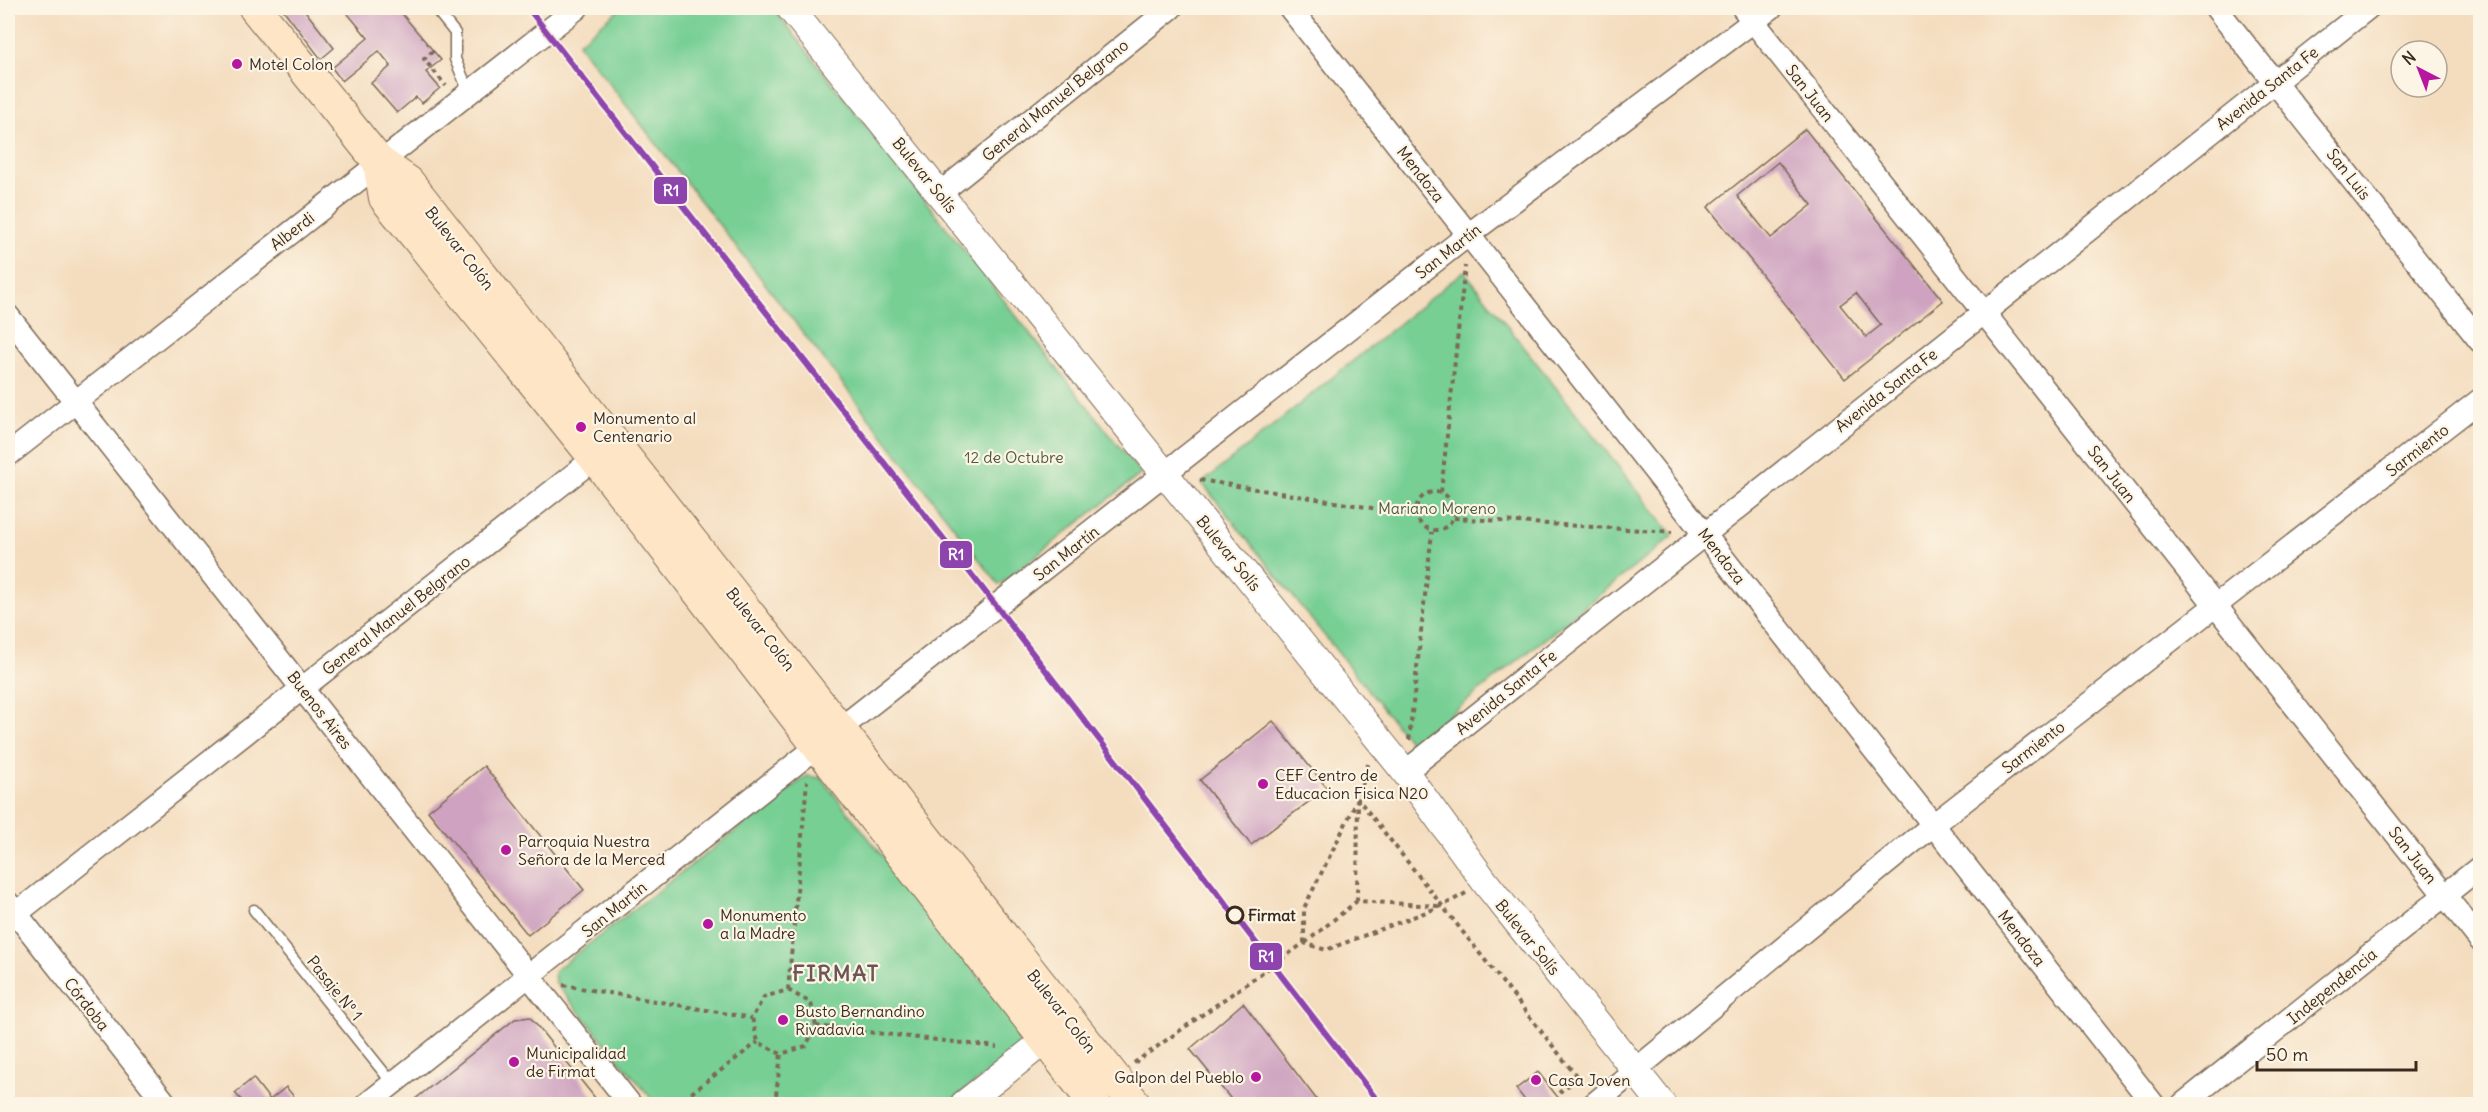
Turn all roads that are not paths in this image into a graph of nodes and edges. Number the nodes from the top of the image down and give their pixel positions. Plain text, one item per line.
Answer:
1 (255, 8) edge
2 (435, 8) edge
3 (577, 8) edge
4 (790, 8) edge
5 (1171, 8) edge
6 (1290, 8) edge
7 (2216, 8) edge
8 (2368, 8) edge
9 (1756, 12) edge
10 (2275, 81) junction
11 (469, 92) junction
12 (379, 162) junction
13 (940, 193) junction
14 (1468, 235) junction
15 (1984, 312) junction
16 (8, 316) edge
17 (2481, 340) edge
18 (2481, 400) edge
19 (75, 402) junction
20 (604, 451) junction
21 (8, 455) edge
22 (1166, 474) junction
23 (1705, 534) junction
24 (2216, 605) junction
25 (303, 689) junction
26 (829, 738) junction
27 (1405, 772) junction
28 (1933, 825) junction
29 (2481, 867) edge
30 (2445, 895) junction
31 (254, 910) dead end
32 (10, 912) edge
33 (2481, 940) edge
34 (529, 976) junction
35 (1069, 1021) junction
36 (1045, 1040) junction
37 (1635, 1071) junction
38 (393, 1084) junction
39 (166, 1104) edge
40 (367, 1104) edge
41 (630, 1104) edge
42 (964, 1104) edge
43 (1095, 1104) edge
44 (1135, 1104) edge
45 (1594, 1104) edge
46 (1662, 1104) edge
47 (2153, 1104) edge
48 (2183, 1104) edge

1 - 12 main road, Bulevar Colón
2 - 11 lane
3 - 11 street, Alberdi
4 - 13 street, Bulevar Solís
5 - 13 street, General Manuel Belgrano
6 - 14 street, Mendoza
7 - 10 street, San Luis
8 - 10 street, Avenida Santa Fe
9 - 14 street, San Martín
9 - 15 street, San Juan
10 - 15 street, Avenida Santa Fe
10 - 17 street, San Luis
11 - 12 street, Alberdi
12 - 19 street, Alberdi
12 - 20 main road, Bulevar Colón
13 - 22 street, Bulevar Solís
14 - 22 street, San Martín
14 - 23 street, Mendoza
15 - 23 street, Avenida Santa Fe
15 - 24 street, San Juan
16 - 19 street, Buenos Aires
18 - 24 street, Sarmiento
19 - 21 street, Alberdi
19 - 25 street, Buenos Aires
20 - 25 street, General Manuel Belgrano
20 - 26 main road, Bulevar Colón
22 - 26 street, San Martín
22 - 27 street, Bulevar Solís
23 - 27 street, Avenida Santa Fe
23 - 28 street, Mendoza
24 - 28 street, Sarmiento
24 - 30 street, San Juan
25 - 32 street, General Manuel Belgrano
25 - 34 street, Buenos Aires
26 - 34 street, San Martín
26 - 35 main road, Bulevar Colón
26 - 36 main road, Bulevar Colón
27 - 37 street, Bulevar Solís
28 - 37 street, Sarmiento
28 - 47 street, Mendoza
29 - 30 street, Independencia
30 - 33 street, San Juan
30 - 48 street, Independencia
31 - 38 lane, Pasaje Nº 1
32 - 39 street, Córdoba
34 - 38 street, San Martín
34 - 41 street, Buenos Aires
35 - 36 street
35 - 44 main road, Bulevar Colón
36 - 42 street
36 - 43 main road, Bulevar Colón
37 - 45 street, Sarmiento
37 - 46 street, Bulevar Solís
38 - 40 street, San Martín

